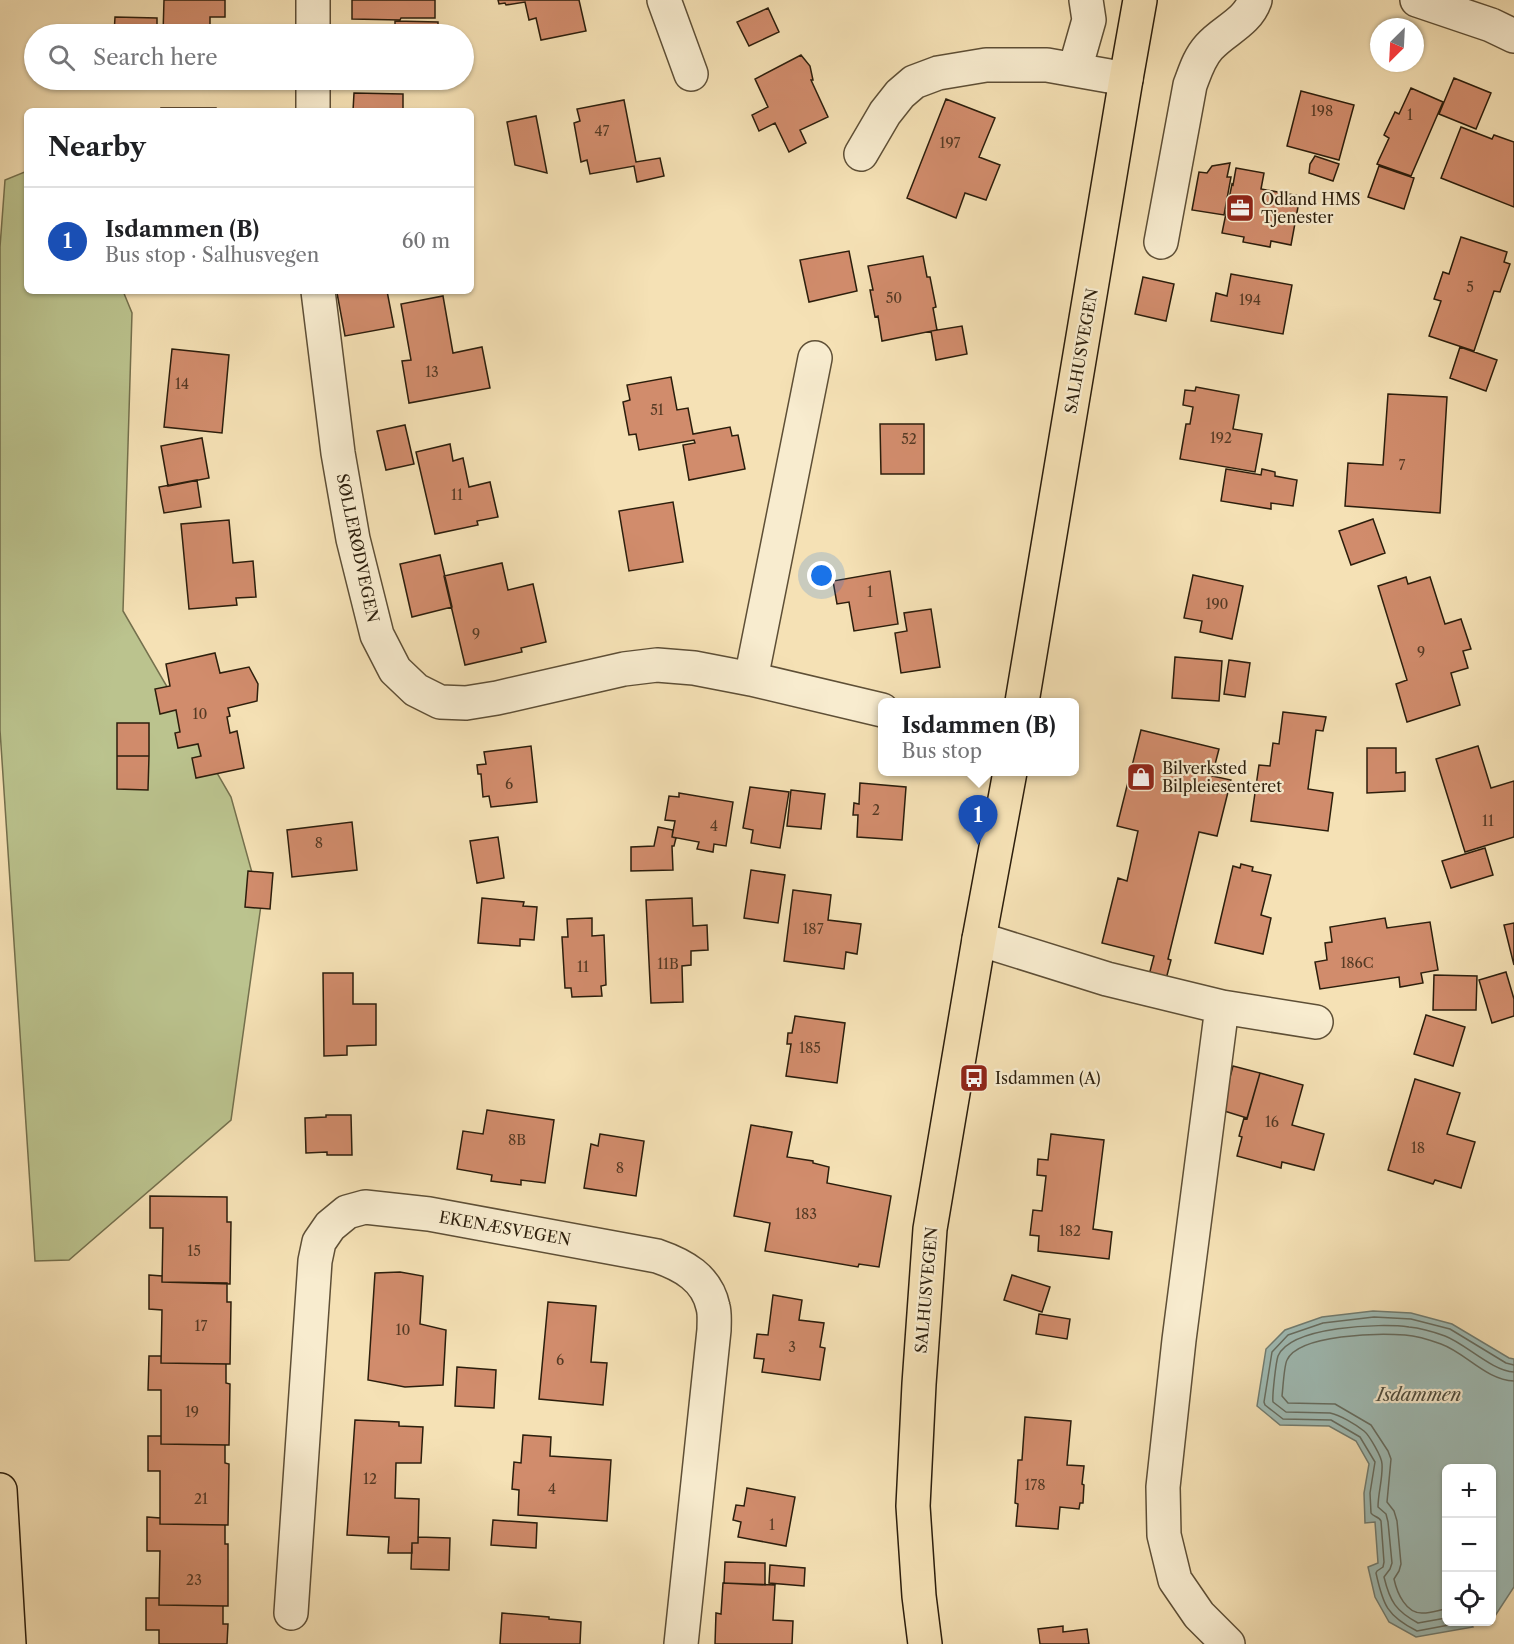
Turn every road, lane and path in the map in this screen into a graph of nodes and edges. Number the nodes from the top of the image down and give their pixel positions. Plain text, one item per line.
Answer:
1 (313, 0) edge
2 (664, 0) edge
3 (1086, 0) edge
4 (1140, 0) edge
5 (1255, 0) edge
6 (1417, 0) edge
7 (1502, 20) edge
8 (313, 24) edge
9 (1075, 69) junction
10 (691, 74) dead end
11 (1126, 79) junction
12 (313, 90) edge
13 (312, 108) edge
14 (861, 154) dead end
15 (1161, 242) dead end
16 (319, 297) edge
17 (815, 358) dead end
18 (751, 679) junction
19 (1023, 698) edge
20 (878, 709) edge
21 (1009, 776) edge
22 (979, 939) junction
23 (1222, 1007) junction
24 (1316, 1022) dead end
25 (0, 1490) edge
26 (291, 1613) dead end
27 (9, 1644) edge
28 (681, 1644) edge
29 (926, 1644) edge
30 (1228, 1644) edge

1 - 8 street
2 - 10 street
3 - 9 street
4 - 11 main road, SALHUSVEGEN
5 - 15 street
6 - 7 street
9 - 11 street
9 - 14 street
11 - 19 main road, SALHUSVEGEN
12 - 13 street
16 - 18 street, SØLLERØDVEGEN
17 - 18 street
18 - 20 street, SØLLERØDVEGEN
21 - 22 main road, SALHUSVEGEN
22 - 23 street
22 - 29 main road, SALHUSVEGEN
23 - 24 street
23 - 30 street
25 - 27 main road
26 - 28 street, EKENÆSVEGEN

